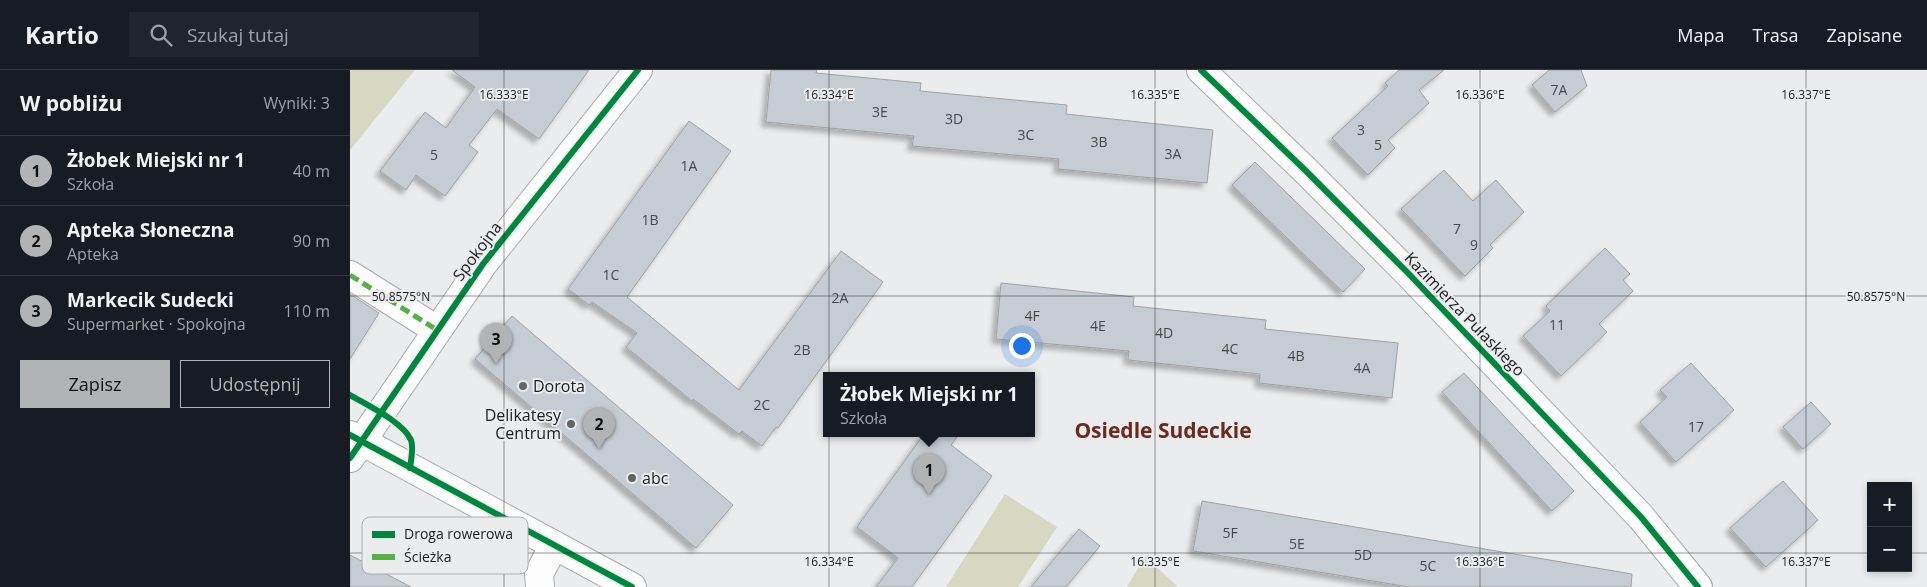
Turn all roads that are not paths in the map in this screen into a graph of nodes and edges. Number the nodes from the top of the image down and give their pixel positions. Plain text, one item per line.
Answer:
1 (638, 70) edge
2 (1201, 70) edge
3 (350, 275) edge
4 (437, 330) junction
5 (354, 445) edge
6 (498, 517) edge
7 (528, 532) edge
8 (554, 545) junction
9 (540, 587) edge
10 (632, 587) edge
11 (1698, 587) edge

1 - 4 street, Spokojna
2 - 11 street, Kazimierza Pułaskiego
3 - 4 street
4 - 5 street, Spokojna
5 - 6 street
7 - 8 street
8 - 9 street
8 - 10 street

